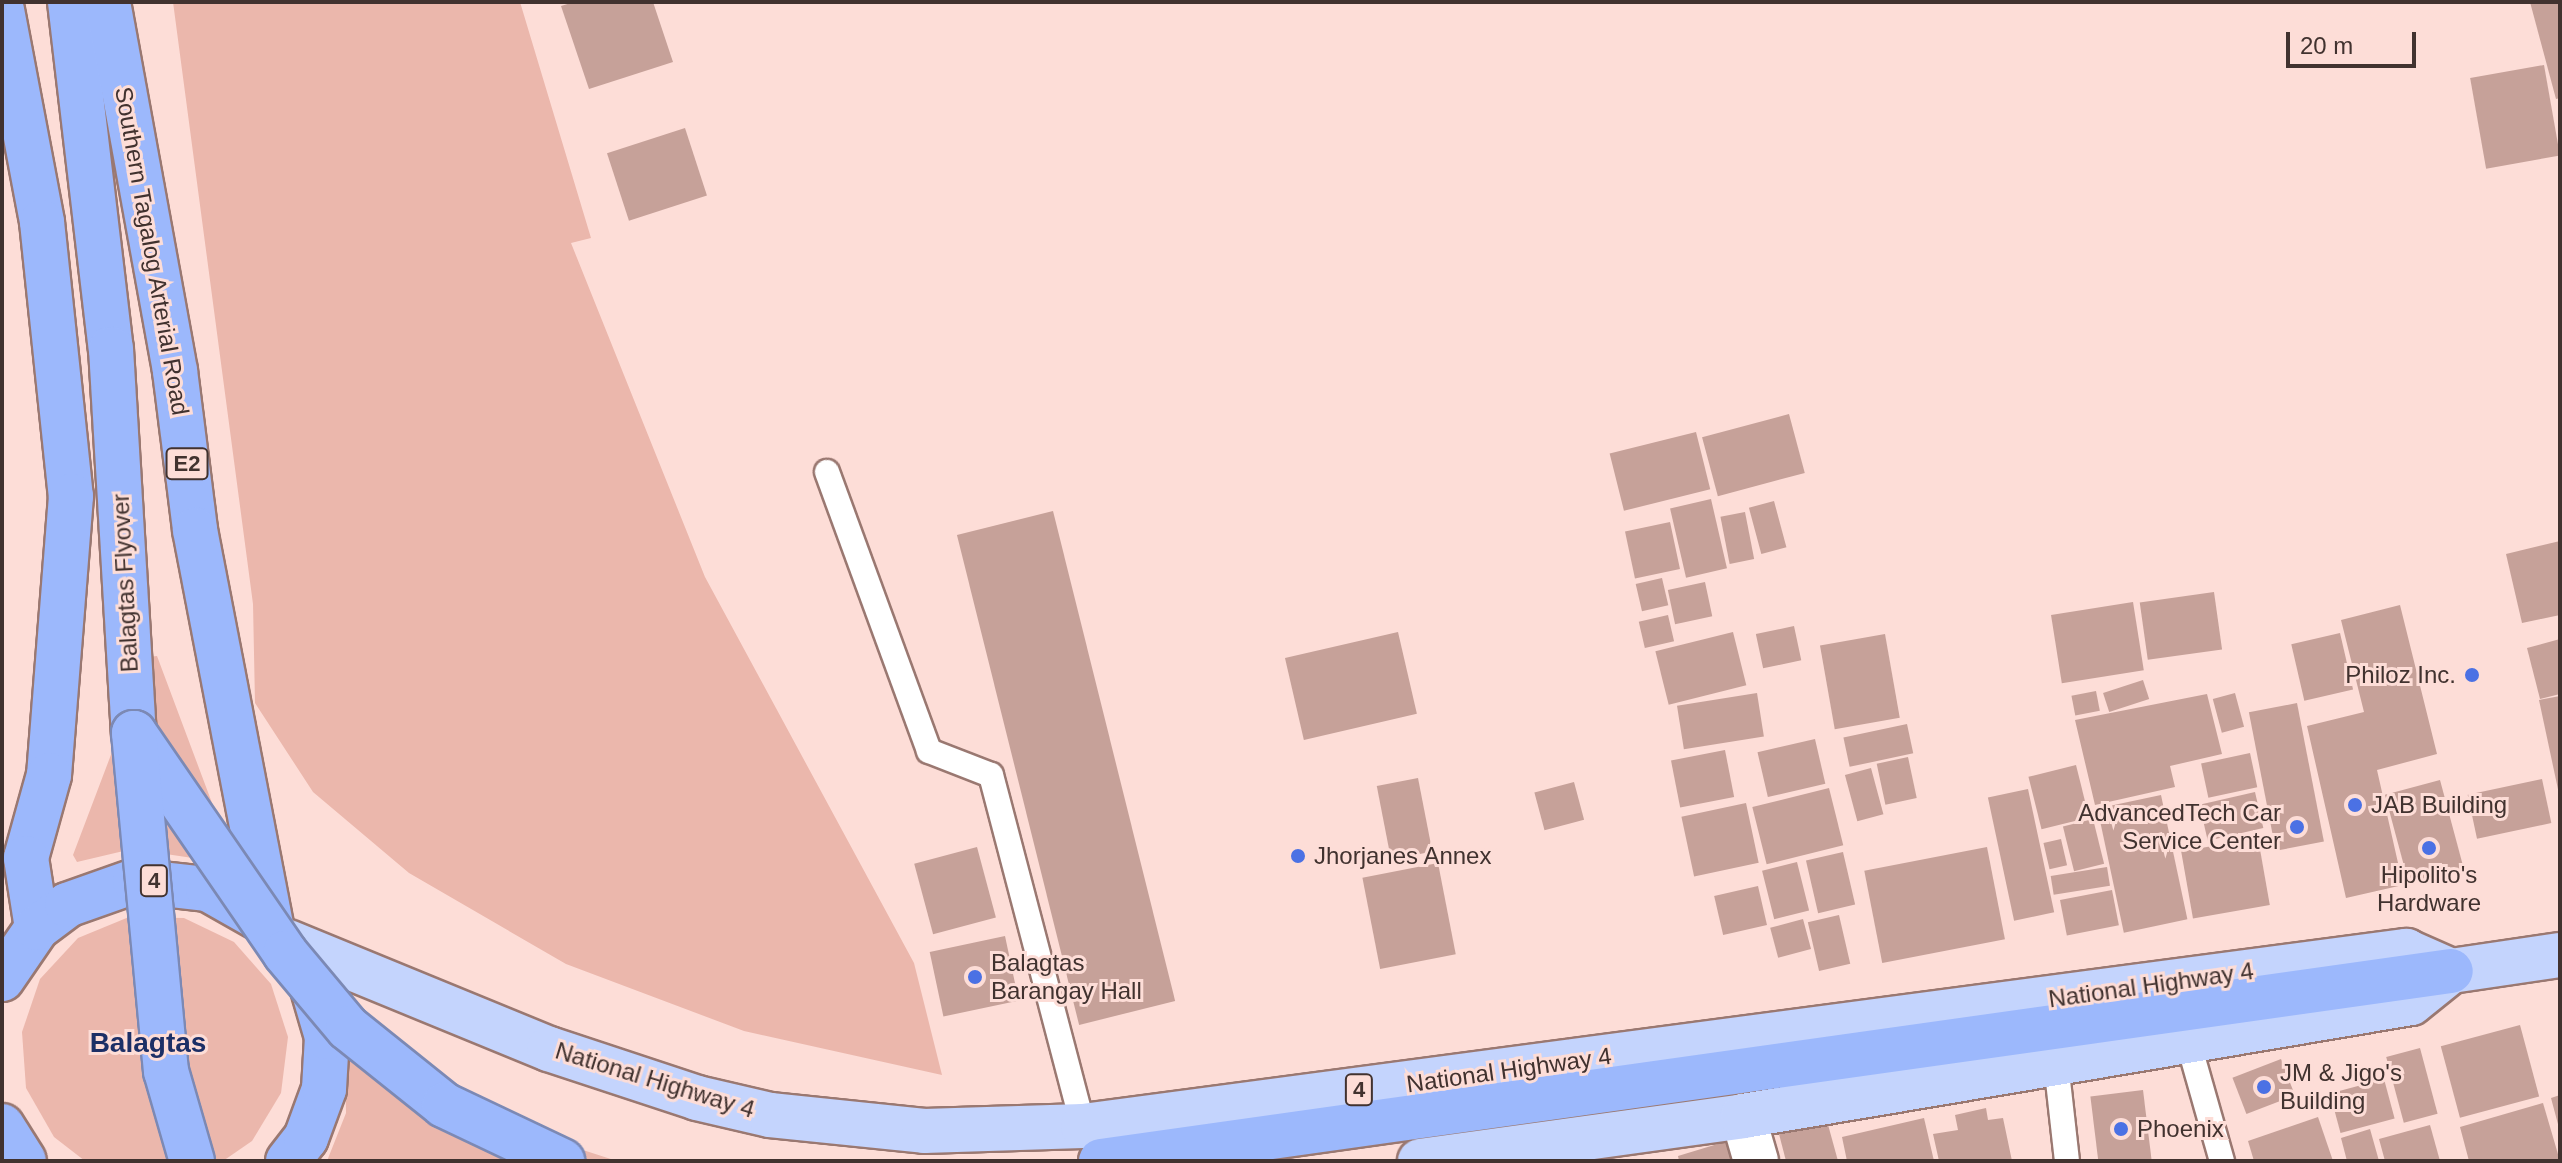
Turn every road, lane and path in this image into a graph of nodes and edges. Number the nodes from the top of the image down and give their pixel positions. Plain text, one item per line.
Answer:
1 (70, 2) edge
2 (108, 2) edge
3 (2, 10) edge
4 (827, 472) dead end
5 (134, 733) junction
6 (280, 934) junction
7 (15, 954) edge
8 (2560, 955) edge
9 (2451, 971) junction
10 (2188, 1041) junction
11 (2056, 1063) junction
12 (1743, 1116) junction
13 (2, 1126) edge
14 (1092, 1144) edge
15 (1466, 1158) edge
16 (24, 1161) edge
17 (192, 1161) edge
18 (288, 1161) edge
19 (562, 1161) edge
20 (1420, 1161) edge
21 (1756, 1161) edge
22 (2067, 1161) edge
23 (2222, 1161) edge

1 - 5 highway, Balagtas Flyover
2 - 6 highway, Southern Tagalog Arterial Road / E2
3 - 7 highway
4 - 14 lane
5 - 17 highway, Balagtas Flyover, bridge
5 - 19 highway, bridge
6 - 7 highway, 4
6 - 14 main road, National Highway 4 / 4
6 - 18 highway, 4
8 - 9 main road
9 - 10 main road
9 - 14 highway
10 - 11 main road
10 - 23 lane
11 - 12 main road
11 - 22 lane
12 - 15 main road
12 - 21 street
13 - 16 highway
15 - 20 main road

